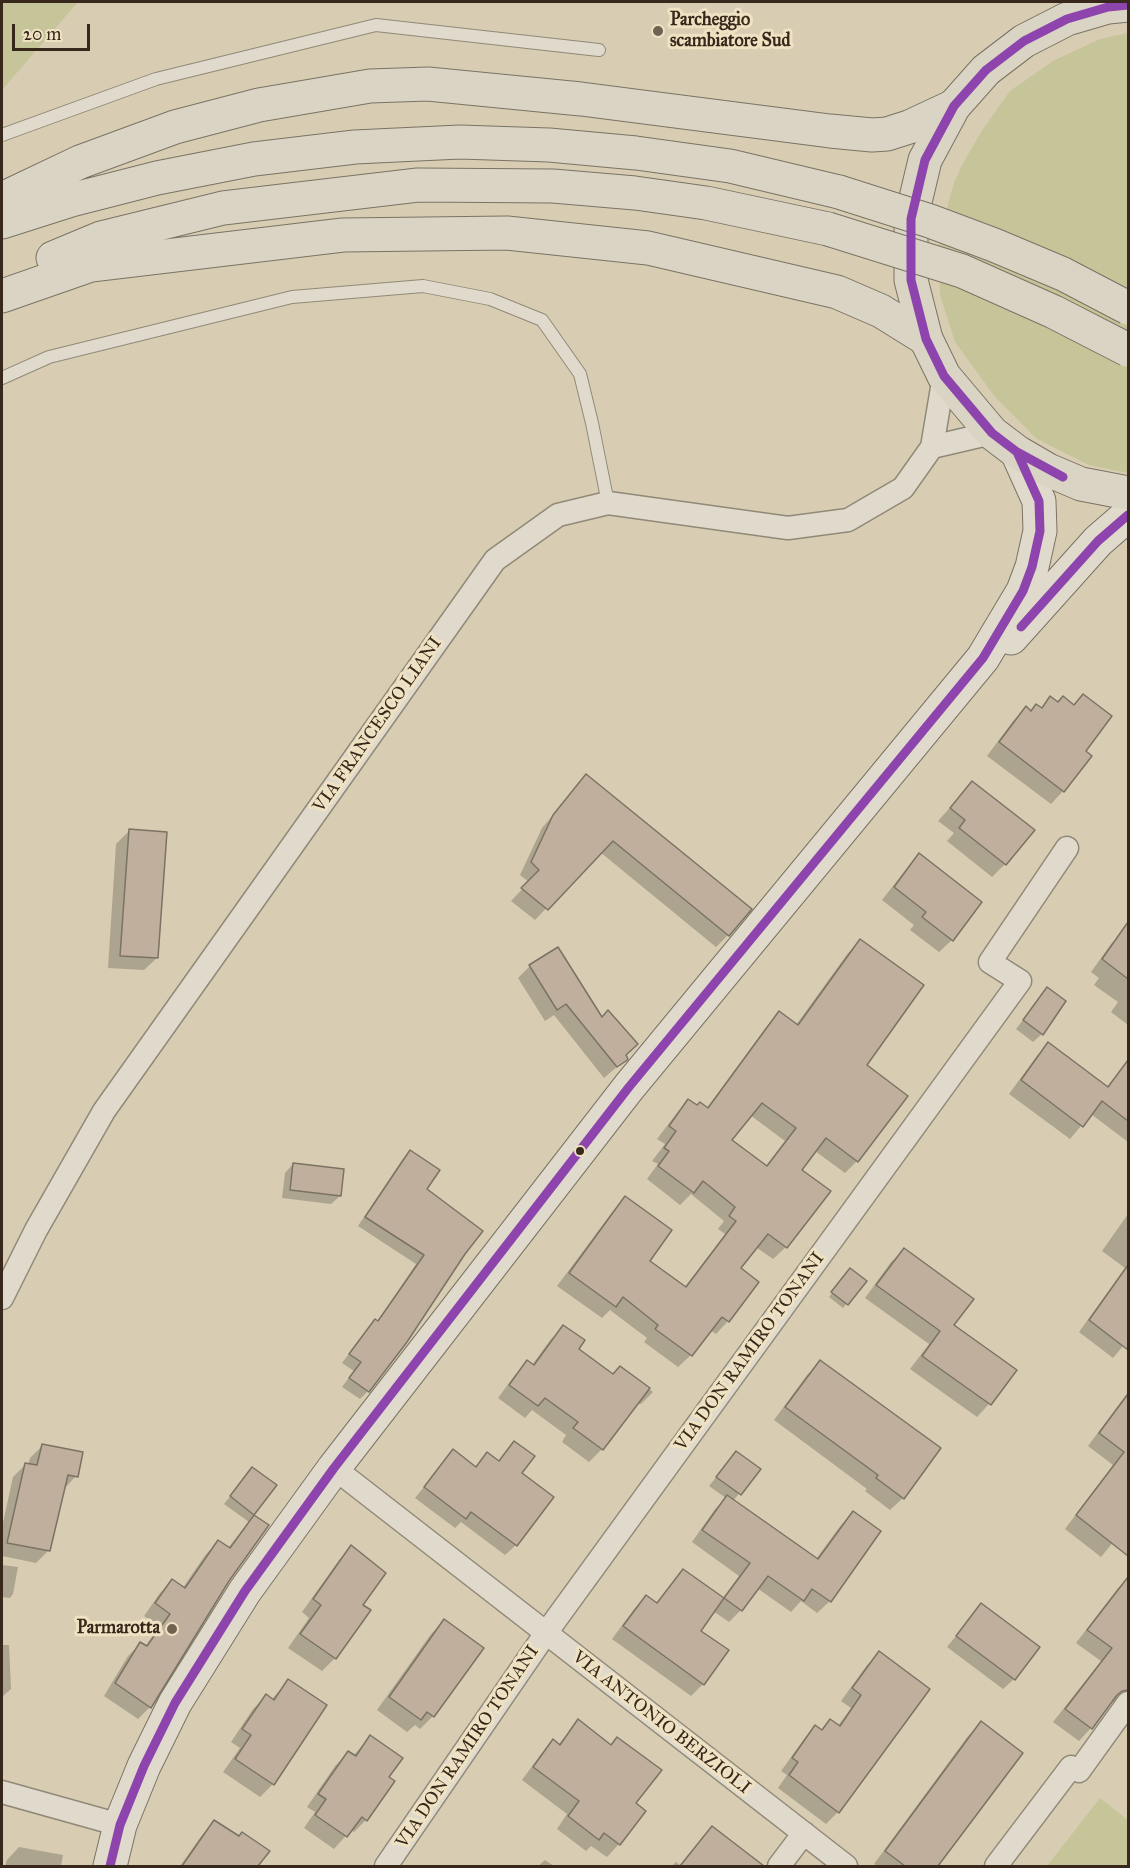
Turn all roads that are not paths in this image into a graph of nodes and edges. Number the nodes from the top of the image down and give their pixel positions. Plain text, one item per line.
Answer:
1 (1128, 5) edge
2 (1072, 10) edge
3 (599, 50) dead end
4 (954, 106) junction
5 (2, 135) edge
6 (2, 199) edge
7 (2, 222) edge
8 (2, 279) edge
9 (2, 296) edge
10 (1128, 308) edge
11 (926, 339) junction
12 (1128, 350) edge
13 (944, 376) junction
14 (2, 378) edge
15 (1004, 442) junction
16 (932, 447) junction
17 (1128, 493) edge
18 (608, 503) junction
19 (1128, 515) edge
20 (983, 658) junction
21 (1067, 848) dead end
22 (2, 1298) edge
23 (334, 1468) junction
24 (546, 1633) junction
25 (1128, 1703) edge
26 (2, 1792) edge
27 (120, 1825) junction
28 (804, 1833) junction
29 (110, 1866) edge
30 (386, 1866) edge
31 (779, 1866) edge
32 (846, 1866) edge
33 (996, 1866) edge

1 - 2 main road
2 - 4 main road
3 - 5 lane
4 - 6 main road
4 - 11 main road
7 - 10 main road, bridge
8 - 12 main road, bridge
9 - 11 main road
11 - 13 main road
13 - 15 main road
13 - 16 street, VIA FRANCESCO LIANI
14 - 18 lane
15 - 16 street
15 - 17 main road
15 - 20 main road
16 - 18 street, VIA FRANCESCO LIANI
18 - 22 street, VIA FRANCESCO LIANI
19 - 20 main road
20 - 23 main road
21 - 24 street, VIA DON RAMIRO TONANI
23 - 24 street, VIA ANTONIO BERZIOLI
23 - 27 main road
24 - 28 street, VIA ANTONIO BERZIOLI
24 - 30 street, VIA DON RAMIRO TONANI
25 - 33 street
26 - 27 street
27 - 29 main road
28 - 31 street
28 - 32 street, VIA ANTONIO BERZIOLI

